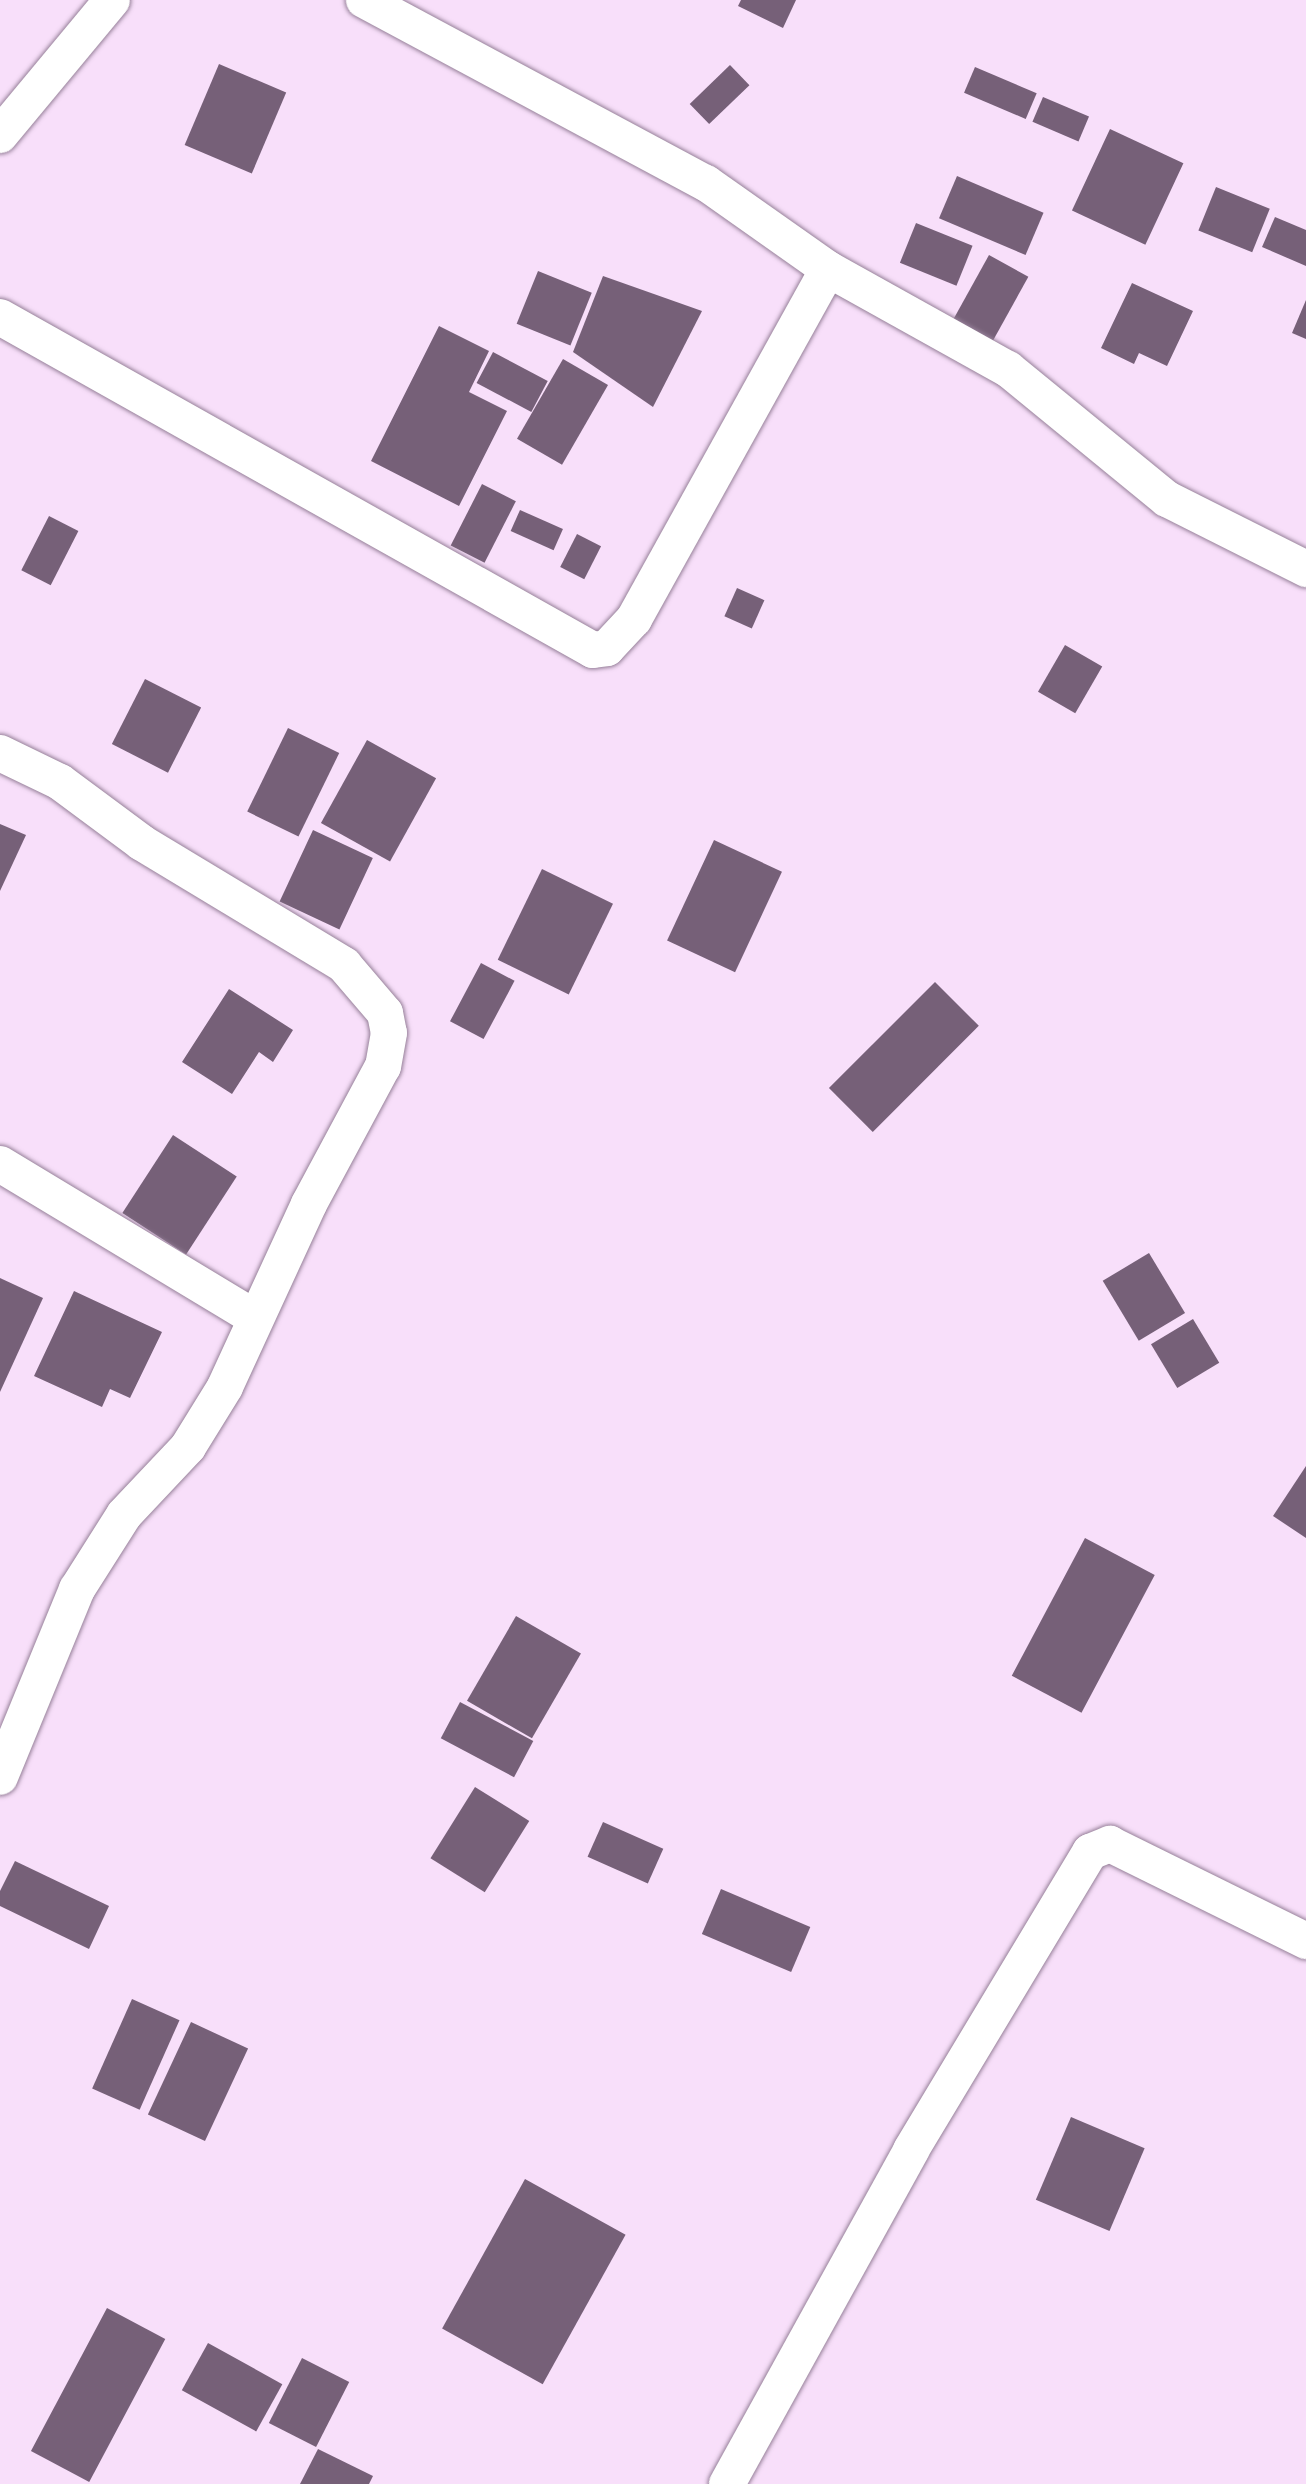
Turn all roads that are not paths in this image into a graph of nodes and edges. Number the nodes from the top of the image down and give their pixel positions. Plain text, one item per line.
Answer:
1 (112, 0) edge
2 (364, 0) edge
3 (0, 135) edge
4 (828, 269) junction
5 (0, 317) edge
6 (1306, 569) edge
7 (0, 753) edge
8 (0, 1164) edge
9 (255, 1318) junction
10 (0, 1777) edge
11 (1306, 1941) edge
12 (727, 2484) edge

1 - 3 street
2 - 4 street
4 - 5 street
4 - 6 street
7 - 9 street
8 - 9 street
9 - 10 street
11 - 12 street

